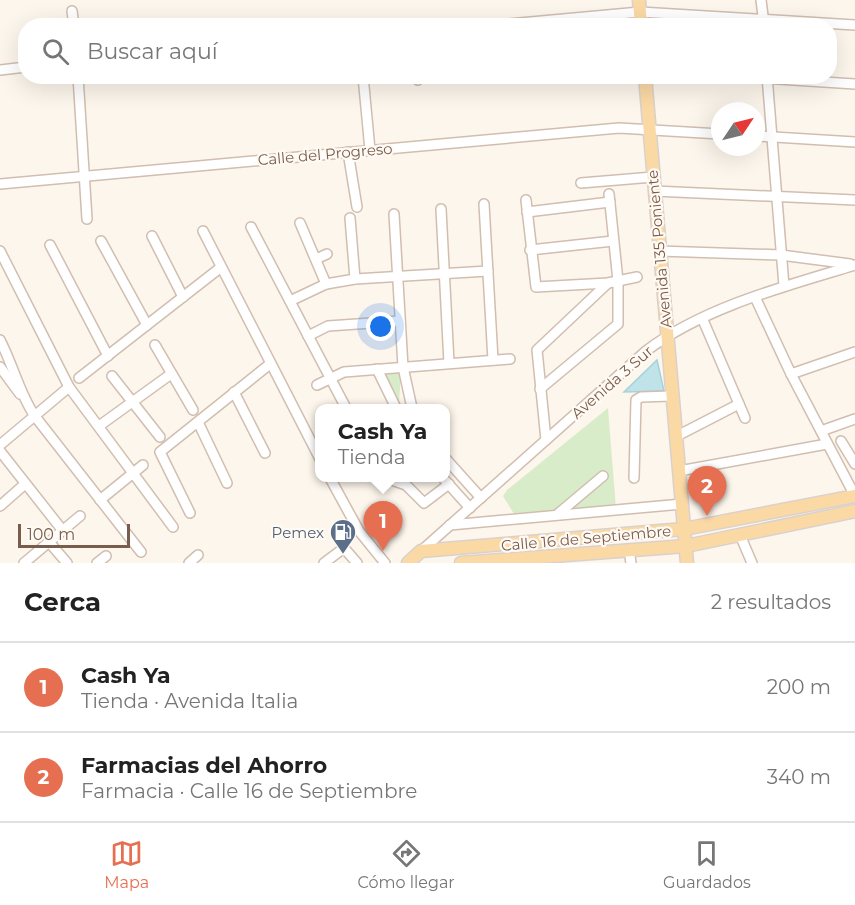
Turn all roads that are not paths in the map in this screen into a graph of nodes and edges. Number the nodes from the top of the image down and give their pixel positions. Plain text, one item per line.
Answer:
1 (761, 0) edge
2 (639, 6) edge
3 (72, 11) dead end
4 (73, 18) edge
5 (548, 18) edge
6 (727, 18) edge
7 (763, 18) edge
8 (837, 25) edge
9 (855, 25) edge
10 (18, 68) edge
11 (0, 70) edge
12 (837, 83) edge
13 (79, 84) edge
14 (364, 84) edge
15 (646, 84) edge
16 (768, 84) edge
17 (855, 84) edge
18 (649, 128) junction
19 (711, 133) edge
20 (765, 137) edge
21 (772, 138) junction
22 (855, 141) edge
23 (370, 150) junction
24 (348, 152) junction
25 (86, 176) junction
26 (653, 177) junction
27 (581, 183) dead end
28 (0, 184) edge
29 (654, 191) junction
30 (777, 195) junction
31 (855, 200) edge
32 (526, 201) dead end
33 (484, 204) dead end
34 (357, 207) dead end
35 (441, 209) dead end
36 (527, 212) junction
37 (394, 214) dead end
38 (350, 218) dead end
39 (87, 219) dead end
40 (300, 223) dead end
41 (252, 227) dead end
42 (202, 231) dead end
43 (152, 236) dead end
44 (101, 240) dead end
45 (613, 241) junction
46 (50, 245) dead end
47 (530, 250) junction
48 (0, 251) edge
49 (659, 251) junction
50 (327, 254) dead end
51 (781, 255) junction
52 (316, 259) junction
53 (855, 265) edge
54 (220, 268) junction
55 (488, 272) junction
56 (444, 273) junction
57 (398, 276) junction
58 (637, 278) dead end
59 (355, 279) junction
60 (613, 282) junction
61 (326, 284) junction
62 (784, 286) junction
63 (183, 297) junction
64 (755, 297) junction
65 (290, 301) junction
66 (703, 320) junction
67 (400, 321) junction
68 (147, 325) junction
69 (308, 336) junction
70 (667, 336) junction
71 (0, 340) edge
72 (155, 345) dead end
73 (855, 352) edge
74 (108, 356) junction
75 (510, 359) dead end
76 (493, 360) junction
77 (270, 363) junction
78 (449, 363) junction
79 (0, 367) edge
80 (403, 367) junction
81 (377, 369) junction
82 (171, 374) junction
83 (791, 374) junction
84 (112, 376) dead end
85 (330, 377) junction
86 (79, 378) dead end
87 (317, 385) dead end
88 (69, 387) junction
89 (540, 389) junction
90 (234, 392) junction
91 (671, 396) junction
92 (23, 399) junction
93 (132, 402) junction
94 (344, 404) edge
95 (395, 404) edge
96 (411, 404) edge
97 (739, 404) junction
98 (193, 410) dead end
99 (34, 415) junction
100 (745, 418) dead end
101 (855, 419) edge
102 (198, 422) junction
103 (99, 426) junction
104 (821, 431) junction
105 (160, 436) dead end
106 (675, 436) junction
107 (546, 440) junction
108 (841, 441) dead end
109 (827, 444) junction
110 (0, 445) edge
111 (315, 449) edge
112 (0, 451) edge
113 (265, 453) dead end
114 (450, 463) edge
115 (855, 464) edge
116 (142, 465) dead end
117 (679, 471) junction
118 (133, 473) junction
119 (603, 476) dead end
120 (634, 478) dead end
121 (333, 482) edge
122 (398, 482) edge
123 (445, 482) edge
124 (447, 482) edge
125 (227, 483) dead end
126 (25, 484) junction
127 (855, 496) edge
128 (481, 498) junction
129 (100, 500) junction
130 (682, 504) junction
131 (0, 506) edge
132 (470, 508) junction
133 (855, 511) edge
134 (190, 513) dead end
135 (559, 514) junction
136 (80, 516) dead end
137 (450, 525) junction
138 (173, 527) dead end
139 (684, 530) junction
140 (63, 531) junction
141 (740, 535) junction
142 (49, 542) junction
143 (686, 546) junction
144 (421, 551) junction
145 (141, 552) dead end
146 (106, 556) dead end
147 (630, 556) edge
148 (572, 559) edge
149 (512, 561) edge
150 (24, 563) edge
151 (67, 563) edge
152 (97, 563) edge
153 (324, 563) edge
154 (357, 563) edge
155 (385, 563) edge
156 (408, 563) edge
157 (461, 563) edge
158 (687, 563) edge
159 (752, 563) edge

1 - 7 street
2 - 5 street
2 - 6 street
3 - 4 street
8 - 9 street
10 - 11 street
12 - 17 street
13 - 25 street
14 - 23 street
15 - 18 main road, Avenida 135 Poniente
16 - 21 street
18 - 19 street, Calle del Progreso
18 - 23 street, Calle del Progreso
18 - 26 main road, Avenida 135 Poniente
20 - 21 street
21 - 22 street
21 - 30 street
23 - 24 street, Calle del Progreso
24 - 25 street, Calle del Progreso
24 - 34 street
25 - 28 street, Calle del Progreso
25 - 39 street
26 - 27 street
26 - 29 main road, Avenida 135 Poniente
29 - 30 street
29 - 49 main road, Avenida 135 Poniente
30 - 31 street
30 - 51 street
32 - 36 street
33 - 55 street
35 - 56 street
36 - 45 street
36 - 47 street
37 - 57 street
38 - 59 street
40 - 52 street
41 - 65 street
42 - 54 street
43 - 63 street
44 - 68 street
45 - 47 street
45 - 60 street
46 - 74 street
47 - 60 street
48 - 88 street
49 - 51 street
49 - 70 main road, Avenida 135 Poniente
50 - 52 street
51 - 53 street
51 - 62 street
52 - 61 street
53 - 62 street, Avenida 3 Sur
54 - 63 street
54 - 77 street
55 - 56 street
55 - 76 street
56 - 57 street
56 - 78 street
57 - 59 street
57 - 67 street
58 - 60 street
59 - 61 street
60 - 89 street
60 - 89 street
61 - 65 street
62 - 64 street, Avenida 3 Sur
63 - 68 street
64 - 66 street, Avenida 3 Sur
64 - 83 street
65 - 69 street
66 - 70 street, Avenida 3 Sur
66 - 97 street
67 - 69 street
67 - 80 street
68 - 74 street
69 - 85 street
70 - 91 main road, Avenida 135 Poniente
70 - 107 street, Avenida 3 Sur
71 - 92 street
72 - 82 street
73 - 83 street
74 - 86 street
75 - 76 street
76 - 78 street
77 - 90 street
77 - 111 street
78 - 80 street
79 - 92 street
80 - 81 street
80 - 96 street
81 - 85 street
81 - 95 street
82 - 93 street
82 - 98 street
83 - 104 street
84 - 93 street
85 - 87 street
85 - 94 street
88 - 99 street
88 - 103 street
89 - 107 street
90 - 102 street
90 - 113 street
91 - 106 main road, Avenida 135 Poniente
91 - 120 street
92 - 99 street
93 - 103 street
93 - 105 street
97 - 100 street
97 - 106 street
99 - 110 street
99 - 129 street
101 - 104 street
102 - 125 street
102 - 134 street
103 - 118 street
104 - 109 street
106 - 117 main road, Avenida 135 Poniente
107 - 128 street, Avenida 3 Sur
108 - 115 street
109 - 117 street
109 - 127 street
112 - 126 street
114 - 128 street
116 - 118 street
117 - 130 main road, Avenida 135 Poniente
118 - 129 street
118 - 138 street
119 - 135 street
121 - 155 street
122 - 123 street
124 - 132 street
126 - 131 street
126 - 140 street
127 - 139 main road, Calle 16 de Septiembre
128 - 132 street, Avenida 3 Sur
129 - 145 street
130 - 135 street
130 - 139 main road, Avenida 135 Poniente
132 - 137 street, Avenida 3 Sur
133 - 141 main road, Calle 16 de Septiembre
135 - 137 street
136 - 140 street
137 - 144 street, Avenida 3 Sur
139 - 143 main road, Avenida 135 Poniente
139 - 144 main road, Calle 16 de Septiembre
140 - 142 street
141 - 143 main road, Calle 16 de Septiembre
141 - 159 street
142 - 150 street
142 - 151 street
143 - 147 main road, Calle 16 de Septiembre
143 - 158 main road, Avenida 135 Poniente
144 - 156 main road, Avenida 3 Sur
146 - 152 street
147 - 148 main road, Calle 16 de Septiembre
148 - 149 main road, Calle 16 de Septiembre
149 - 157 main road, Calle 16 de Septiembre
153 - 154 street

